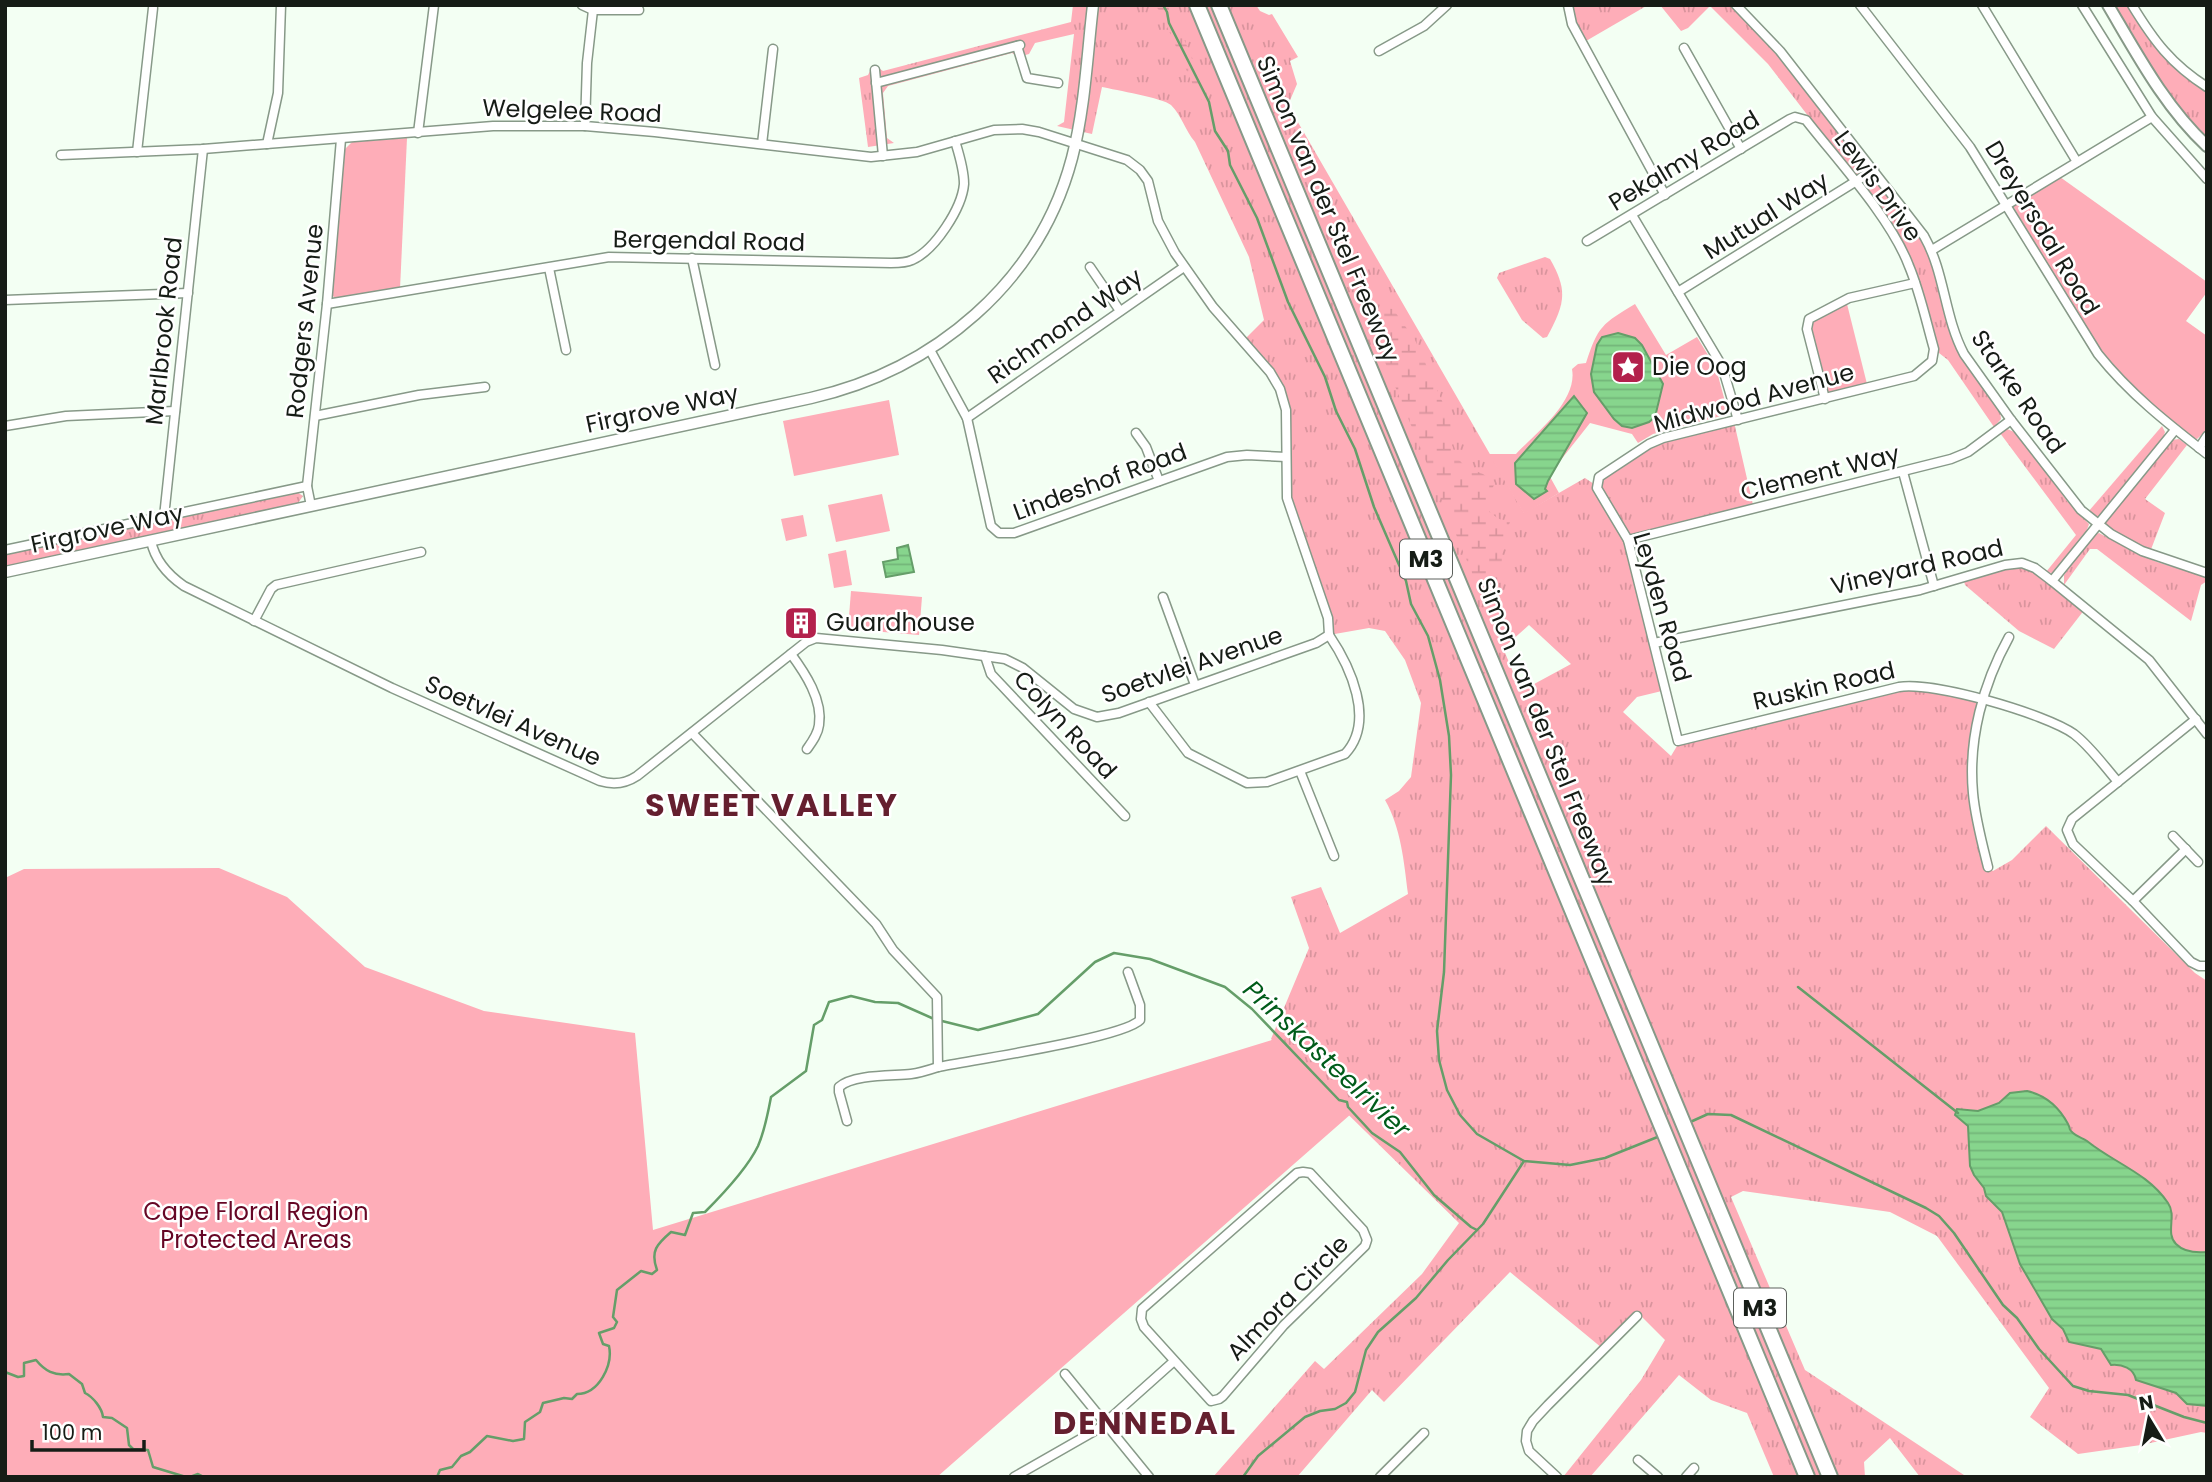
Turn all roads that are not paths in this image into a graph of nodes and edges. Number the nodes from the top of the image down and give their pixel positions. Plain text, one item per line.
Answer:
1 (281, 5) edge
2 (434, 5) edge
3 (582, 5) edge
4 (1093, 5) edge
5 (1197, 5) edge
6 (1219, 5) edge
7 (1447, 5) edge
8 (1568, 5) edge
9 (1736, 5) edge
10 (1860, 5) edge
11 (1982, 5) edge
12 (2082, 5) edge
13 (2108, 5) edge
14 (2133, 5) edge
15 (153, 8) dead end
16 (593, 10) junction
17 (639, 10) dead end
18 (1684, 48) dead end
19 (773, 49) dead end
20 (1379, 51) dead end
21 (875, 70) dead end
22 (876, 83) junction
23 (1058, 83) dead end
24 (2207, 87) edge
25 (2152, 117) junction
26 (1801, 118) joint
27 (584, 126) junction
28 (418, 133) junction
29 (341, 139) junction
30 (954, 141) junction
31 (1076, 143) junction
32 (762, 144) junction
33 (267, 145) junction
34 (2207, 146) edge
35 (203, 149) junction
36 (1741, 149) junction
37 (137, 152) junction
38 (61, 155) dead end
39 (883, 156) junction
40 (2077, 162) junction
41 (1874, 170) junction
42 (2207, 179) edge
43 (1855, 184) junction
44 (1665, 195) junction
45 (2006, 205) junction
46 (1632, 215) junction
47 (1587, 241) dead end
48 (1932, 250) junction
49 (692, 258) junction
50 (1090, 267) dead end
51 (1184, 267) junction
52 (549, 268) junction
53 (1915, 283) junction
54 (1678, 292) junction
55 (188, 293) junction
56 (5, 300) edge
57 (327, 304) junction
58 (1120, 311) junction
59 (566, 350) dead end
60 (930, 350) junction
61 (715, 365) dead end
62 (485, 387) dead end
63 (1825, 399) junction
64 (175, 411) junction
65 (315, 416) junction
66 (967, 418) junction
67 (1738, 420) junction
68 (2011, 420) junction
69 (5, 426) edge
70 (2175, 430) junction
71 (1136, 433) dead end
72 (2207, 436) edge
73 (2199, 448) junction
74 (2207, 454) edge
75 (1286, 457) junction
76 (1903, 472) junction
77 (1159, 481) junction
78 (307, 486) junction
79 (1597, 486) joint
80 (311, 506) junction
81 (164, 517) junction
82 (2097, 524) junction
83 (1628, 540) junction
84 (150, 541) junction
85 (5, 550) edge
86 (421, 551) dead end
87 (5, 572) edge
88 (2207, 573) edge
89 (2052, 581) junction
90 (1934, 586) junction
91 (1163, 597) dead end
92 (254, 621) junction
93 (1329, 635) junction
94 (2009, 637) dead end
95 (1654, 643) junction
96 (791, 654) junction
97 (985, 656) junction
98 (1195, 685) junction
99 (1983, 700) junction
100 (1149, 702) junction
101 (2196, 719) junction
102 (692, 733) junction
103 (2207, 734) edge
104 (1680, 741) joint
105 (807, 749) dead end
106 (1300, 771) junction
107 (2118, 782) junction
108 (1125, 816) dead end
109 (2173, 836) dead end
110 (2186, 849) junction
111 (1334, 856) dead end
112 (2198, 862) dead end
113 (1988, 867) dead end
114 (2133, 901) junction
115 (2204, 966) edge
116 (1128, 972) dead end
117 (938, 1067) junction
118 (847, 1121) dead end
119 (1637, 1316) dead end
120 (1173, 1362) junction
121 (1065, 1374) dead end
122 (1105, 1424) junction
123 (1424, 1433) dead end
124 (1639, 1460) dead end
125 (1694, 1468) dead end
126 (1014, 1477) edge
127 (1149, 1477) edge
128 (1380, 1477) edge
129 (1557, 1477) edge
130 (1658, 1477) edge
131 (1686, 1477) edge
132 (1808, 1477) edge
133 (1830, 1477) edge

1 - 33 street
2 - 28 street
3 - 16 street
4 - 31 street, Firgrove Way
5 - 132 highway, Simon van der Stel Freeway / M3
6 - 133 highway, Simon van der Stel Freeway / M3
7 - 20 street
8 - 44 street
9 - 41 street, Starke Road
10 - 45 street, Dreyersdal Road
11 - 40 street
12 - 25 street
13 - 34 main road
14 - 24 street
15 - 37 street
16 - 17 street
16 - 27 street
18 - 36 street
19 - 32 street
21 - 22 street
22 - 23 street
22 - 39 street
25 - 40 street
25 - 42 street
26 - 36 street, Pekalmy Road
26 - 43 street, Lewis Drive
27 - 28 street, Welgelee Road
27 - 32 street, Welgelee Road
28 - 29 street, Welgelee Road
29 - 33 street, Welgelee Road
29 - 57 street, Rodgers Avenue
30 - 31 street, Welgelee Road
30 - 39 street, Welgelee Road
30 - 49 street, Bergendal Road
31 - 51 street
31 - 60 street, Firgrove Way
32 - 39 street, Welgelee Road
33 - 35 street, Welgelee Road
35 - 37 street, Welgelee Road
35 - 55 street, Marlbrook Road
36 - 44 street, Pekalmy Road
37 - 38 street, Welgelee Road
40 - 45 street
41 - 43 street, Mutual Way
41 - 48 street, Starke Road
43 - 53 street, Lewis Drive
43 - 54 street, Mutual Way
44 - 46 street, Pekalmy Road
45 - 48 street
45 - 70 street, Dreyersdal Road
46 - 47 street, Pekalmy Road
46 - 54 street
48 - 68 street, Starke Road
49 - 52 street, Bergendal Road
49 - 61 street
50 - 58 street
51 - 58 street, Richmond Way
51 - 75 street
52 - 57 street, Bergendal Road
52 - 59 street
53 - 63 street
53 - 63 street, Midwood Avenue
54 - 67 street
55 - 56 street
55 - 64 street, Marlbrook Road
57 - 65 street, Rodgers Avenue
58 - 66 street, Richmond Way
60 - 66 street, Lindeshof Road
60 - 80 street, Firgrove Way
62 - 65 street
63 - 67 street, Midwood Avenue
64 - 69 street
64 - 81 street, Marlbrook Road
65 - 78 street, Rodgers Avenue
66 - 77 street, Lindeshof Road
67 - 79 street, Midwood Avenue
68 - 76 street, Clement Way
68 - 82 street, Starke Road
70 - 73 street, Dreyersdal Road
70 - 82 street
71 - 77 street
72 - 73 street
73 - 74 street, Dreyersdal Road
75 - 77 street, Lindeshof Road
75 - 93 street
76 - 83 street, Clement Way
76 - 90 street
78 - 80 street, Rodgers Avenue
78 - 81 street
79 - 83 street, Leyden Road
80 - 84 street, Firgrove Way
81 - 85 street
82 - 88 street, Starke Road
82 - 89 street
83 - 95 street, Leyden Road
84 - 87 street, Firgrove Way
84 - 92 street, Soetvlei Avenue
86 - 92 street
89 - 90 street, Vineyard Road
89 - 101 street, Vineyard Road
90 - 95 street, Vineyard Road
91 - 98 street
92 - 102 street, Soetvlei Avenue
93 - 98 street, Soetvlei Avenue
93 - 106 street
94 - 99 street
95 - 104 street, Leyden Road
96 - 97 street, Soetvlei Avenue
96 - 102 street, Soetvlei Avenue
96 - 105 street
97 - 100 street, Soetvlei Avenue
97 - 108 street, Colyn Road
98 - 100 street, Soetvlei Avenue
99 - 104 street, Ruskin Road
99 - 107 street, Ruskin Road
99 - 113 street
100 - 106 street
101 - 103 street, Vineyard Road
101 - 107 street
102 - 117 street
106 - 111 street
107 - 114 street
109 - 110 street
110 - 112 street
110 - 114 street
114 - 115 street
116 - 117 street
117 - 118 street
119 - 129 street
120 - 120 street, Almora Circle
120 - 122 street
121 - 122 street
122 - 126 street
122 - 127 street
123 - 128 street
124 - 130 street
125 - 131 street

